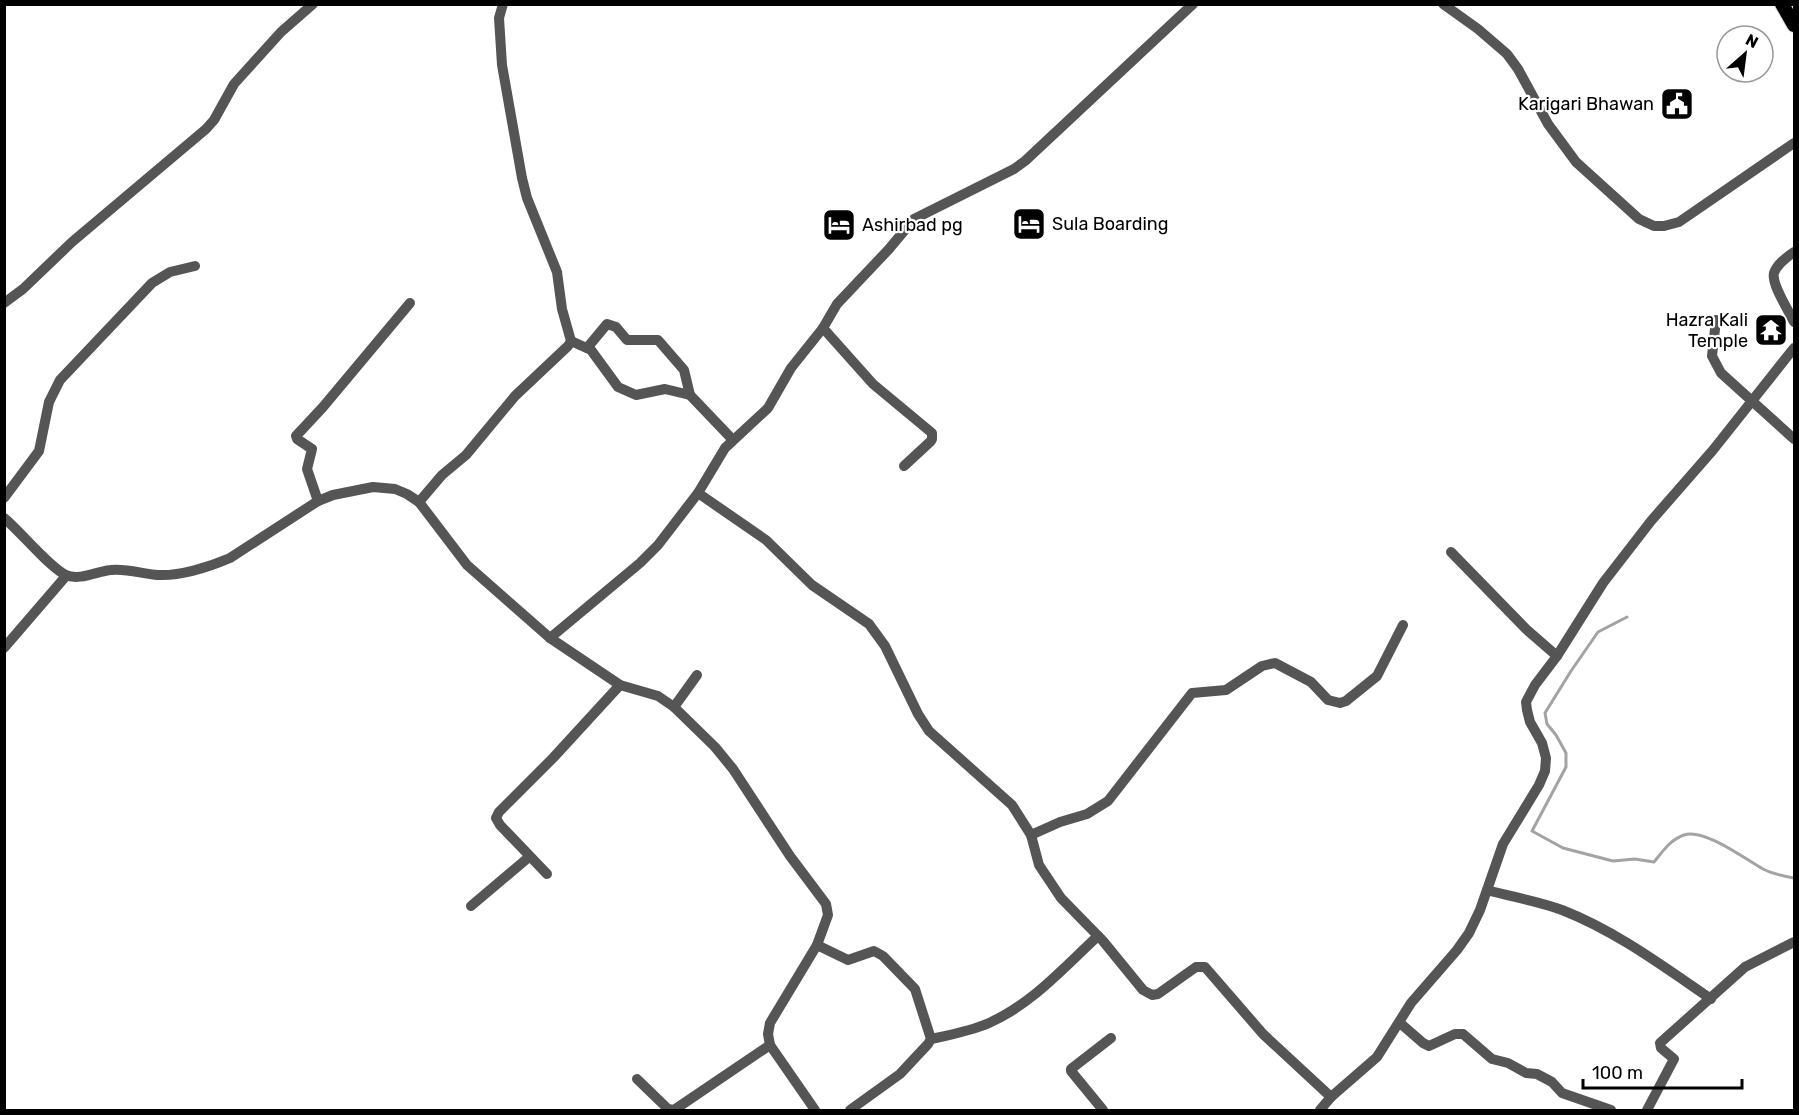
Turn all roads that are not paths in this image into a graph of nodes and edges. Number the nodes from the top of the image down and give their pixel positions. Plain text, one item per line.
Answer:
1 (314, 4) edge
2 (503, 4) edge
3 (1193, 4) edge
4 (1443, 4) edge
5 (1782, 4) edge
6 (1794, 25) edge
7 (1794, 143) edge
8 (1794, 252) edge
9 (195, 266) dead end
10 (4, 303) edge
11 (410, 303) dead end
12 (1716, 320) dead end
13 (1794, 322) edge
14 (823, 328) junction
15 (571, 340) junction
16 (587, 348) junction
17 (1794, 348) edge
18 (690, 395) junction
19 (1752, 400) junction
20 (1794, 439) edge
21 (732, 440) junction
22 (904, 466) dead end
23 (698, 493) junction
24 (4, 498) edge
25 (318, 501) junction
26 (419, 502) junction
27 (4, 518) edge
28 (1451, 552) dead end
29 (66, 576) junction
30 (1403, 625) dead end
31 (550, 638) junction
32 (4, 648) edge
33 (1557, 656) junction
34 (697, 675) dead end
35 (620, 685) junction
36 (674, 707) junction
37 (1031, 835) junction
38 (529, 857) junction
39 (547, 874) dead end
40 (1487, 890) junction
41 (471, 906) dead end
42 (1098, 936) junction
43 (1794, 942) edge
44 (817, 945) junction
45 (1711, 999) junction
46 (1400, 1023) junction
47 (1111, 1038) dead end
48 (931, 1039) junction
49 (770, 1045) junction
50 (637, 1079) dead end
51 (1331, 1097) junction
52 (674, 1110) edge
53 (815, 1110) edge
54 (850, 1110) edge
55 (1103, 1110) edge
56 (1320, 1110) edge
57 (1611, 1110) edge
58 (1647, 1110) edge

1 - 10 street
2 - 15 street
3 - 14 street
4 - 7 street
5 - 6 main road
8 - 13 street
9 - 24 street
11 - 25 street
12 - 19 street
14 - 21 street
14 - 22 street
15 - 16 street
15 - 26 street
16 - 18 street
16 - 18 street
17 - 19 street
18 - 21 street
19 - 20 street
19 - 33 street
21 - 23 street
23 - 31 street
23 - 37 street
25 - 26 street
25 - 29 street
26 - 31 street
27 - 29 street
28 - 33 street
29 - 32 street
30 - 37 street
31 - 35 street
33 - 40 street
34 - 36 street
35 - 36 street
35 - 38 street
36 - 44 street
37 - 42 street
38 - 39 street
38 - 41 street
40 - 45 street
40 - 46 street
42 - 48 street
42 - 51 street
43 - 45 street
44 - 48 street
44 - 49 street
45 - 58 street
46 - 51 street
46 - 57 street
47 - 55 street
48 - 54 street
49 - 52 street
49 - 53 street
50 - 52 street
51 - 56 street

